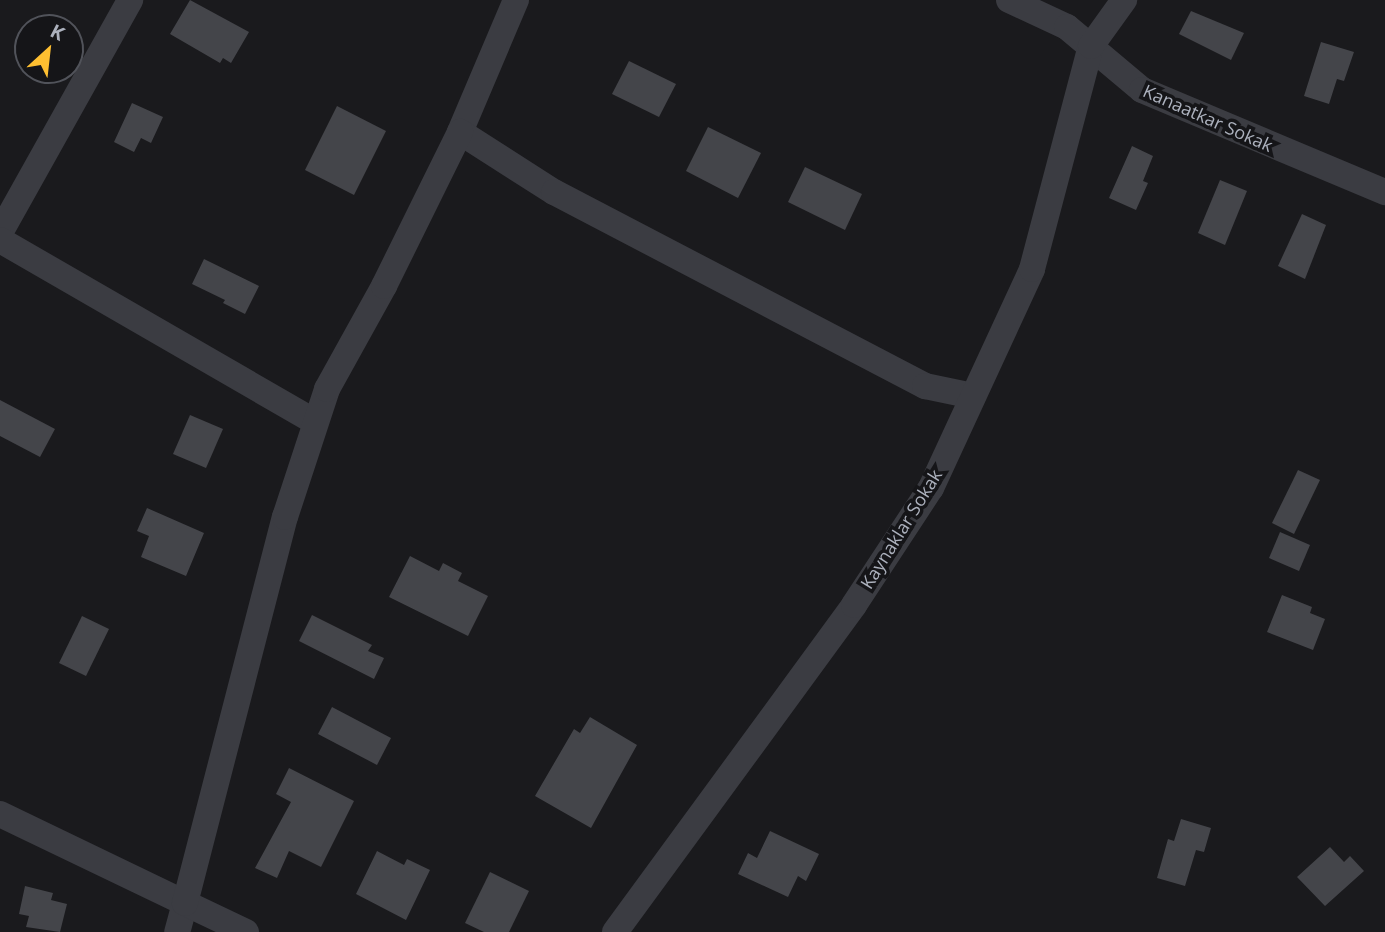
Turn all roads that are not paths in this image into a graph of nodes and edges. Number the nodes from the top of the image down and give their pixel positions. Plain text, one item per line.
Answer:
1 (130, 0) edge
2 (516, 0) edge
3 (1009, 0) edge
4 (1124, 0) edge
5 (1091, 46) junction
6 (460, 132) junction
7 (1385, 192) edge
8 (0, 233) edge
9 (0, 240) edge
10 (973, 396) junction
11 (315, 422) junction
12 (0, 814) edge
13 (185, 903) junction
14 (177, 932) edge
15 (246, 932) edge
16 (615, 932) edge

1 - 8 street
2 - 6 street
3 - 5 street, Kanaatkar Sokak
4 - 5 street, Kaynaklar Sokak
5 - 7 street, Kanaatkar Sokak
5 - 10 street, Kaynaklar Sokak
6 - 10 street
6 - 11 street
9 - 11 street
10 - 16 street, Kaynaklar Sokak
11 - 13 street
12 - 13 street
13 - 14 street
13 - 15 street

